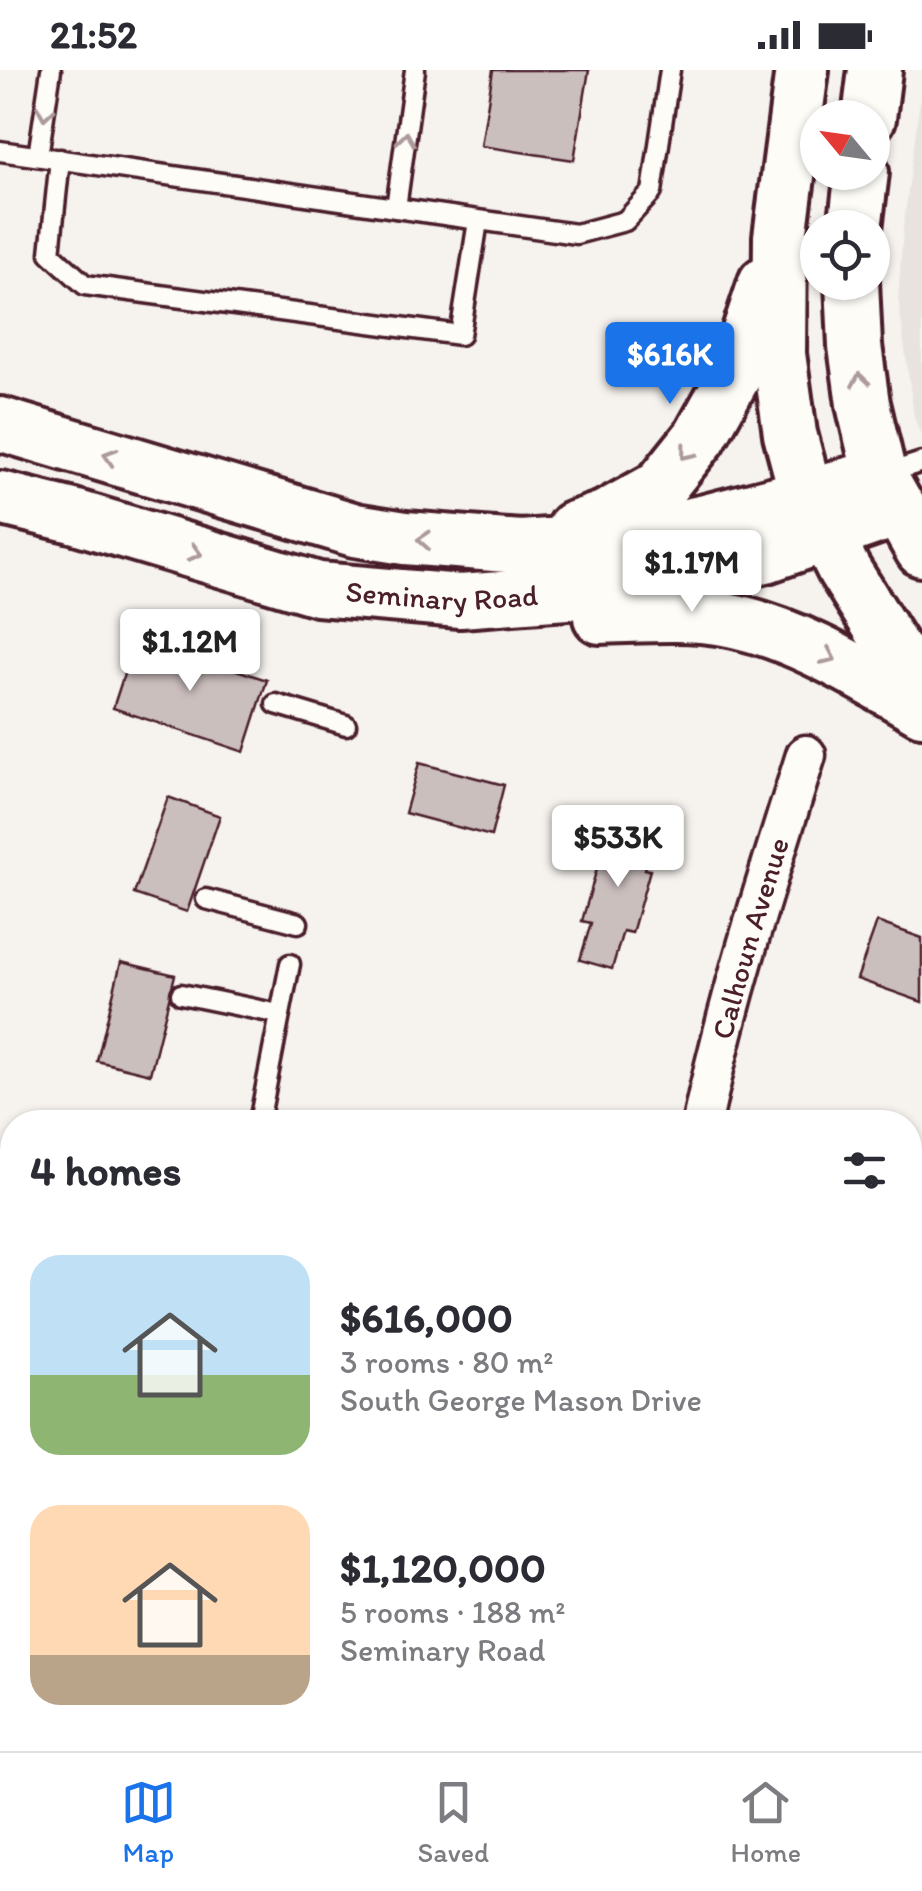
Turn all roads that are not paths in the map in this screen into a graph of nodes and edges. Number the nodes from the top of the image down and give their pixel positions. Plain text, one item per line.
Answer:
1 (52, 70) edge
2 (416, 70) edge
3 (670, 70) edge
4 (802, 70) edge
5 (875, 70) edge
6 (871, 100) edge
7 (0, 151) edge
8 (38, 156) junction
9 (60, 159) junction
10 (396, 208) junction
11 (478, 221) junction
12 (780, 237) junction
13 (853, 300) edge
14 (0, 424) edge
15 (0, 498) edge
16 (906, 499) edge
17 (816, 514) junction
18 (521, 547) junction
19 (460, 601) junction
20 (922, 695) edge
21 (276, 704) dead end
22 (922, 709) edge
23 (346, 725) dead end
24 (806, 755) dead end
25 (206, 899) dead end
26 (298, 923) dead end
27 (290, 964) dead end
28 (181, 994) dead end
29 (279, 1014) junction
30 (261, 1110) edge
31 (704, 1110) edge

1 -> 8 lane
10 -> 2 lane
3 - 11 lane
4 - 12 main road
5 - 6 main road
7 - 8 lane
8 - 9 lane
9 - 10 lane
9 - 11 lane
10 - 11 lane
12 - 17 main road
12 -> 18 main road
16 -> 13 main road
18 -> 14 main road, Seminary Road
15 -> 19 main road, Seminary Road
16 - 17 main road, Seminary Road
17 - 18 main road, Seminary Road
17 - 19 main road, Seminary Road
17 - 20 main road
19 -> 22 main road
21 - 23 lane
24 - 31 street, Calhoun Avenue
25 - 26 lane
27 - 29 lane
28 - 29 lane
29 - 30 lane

